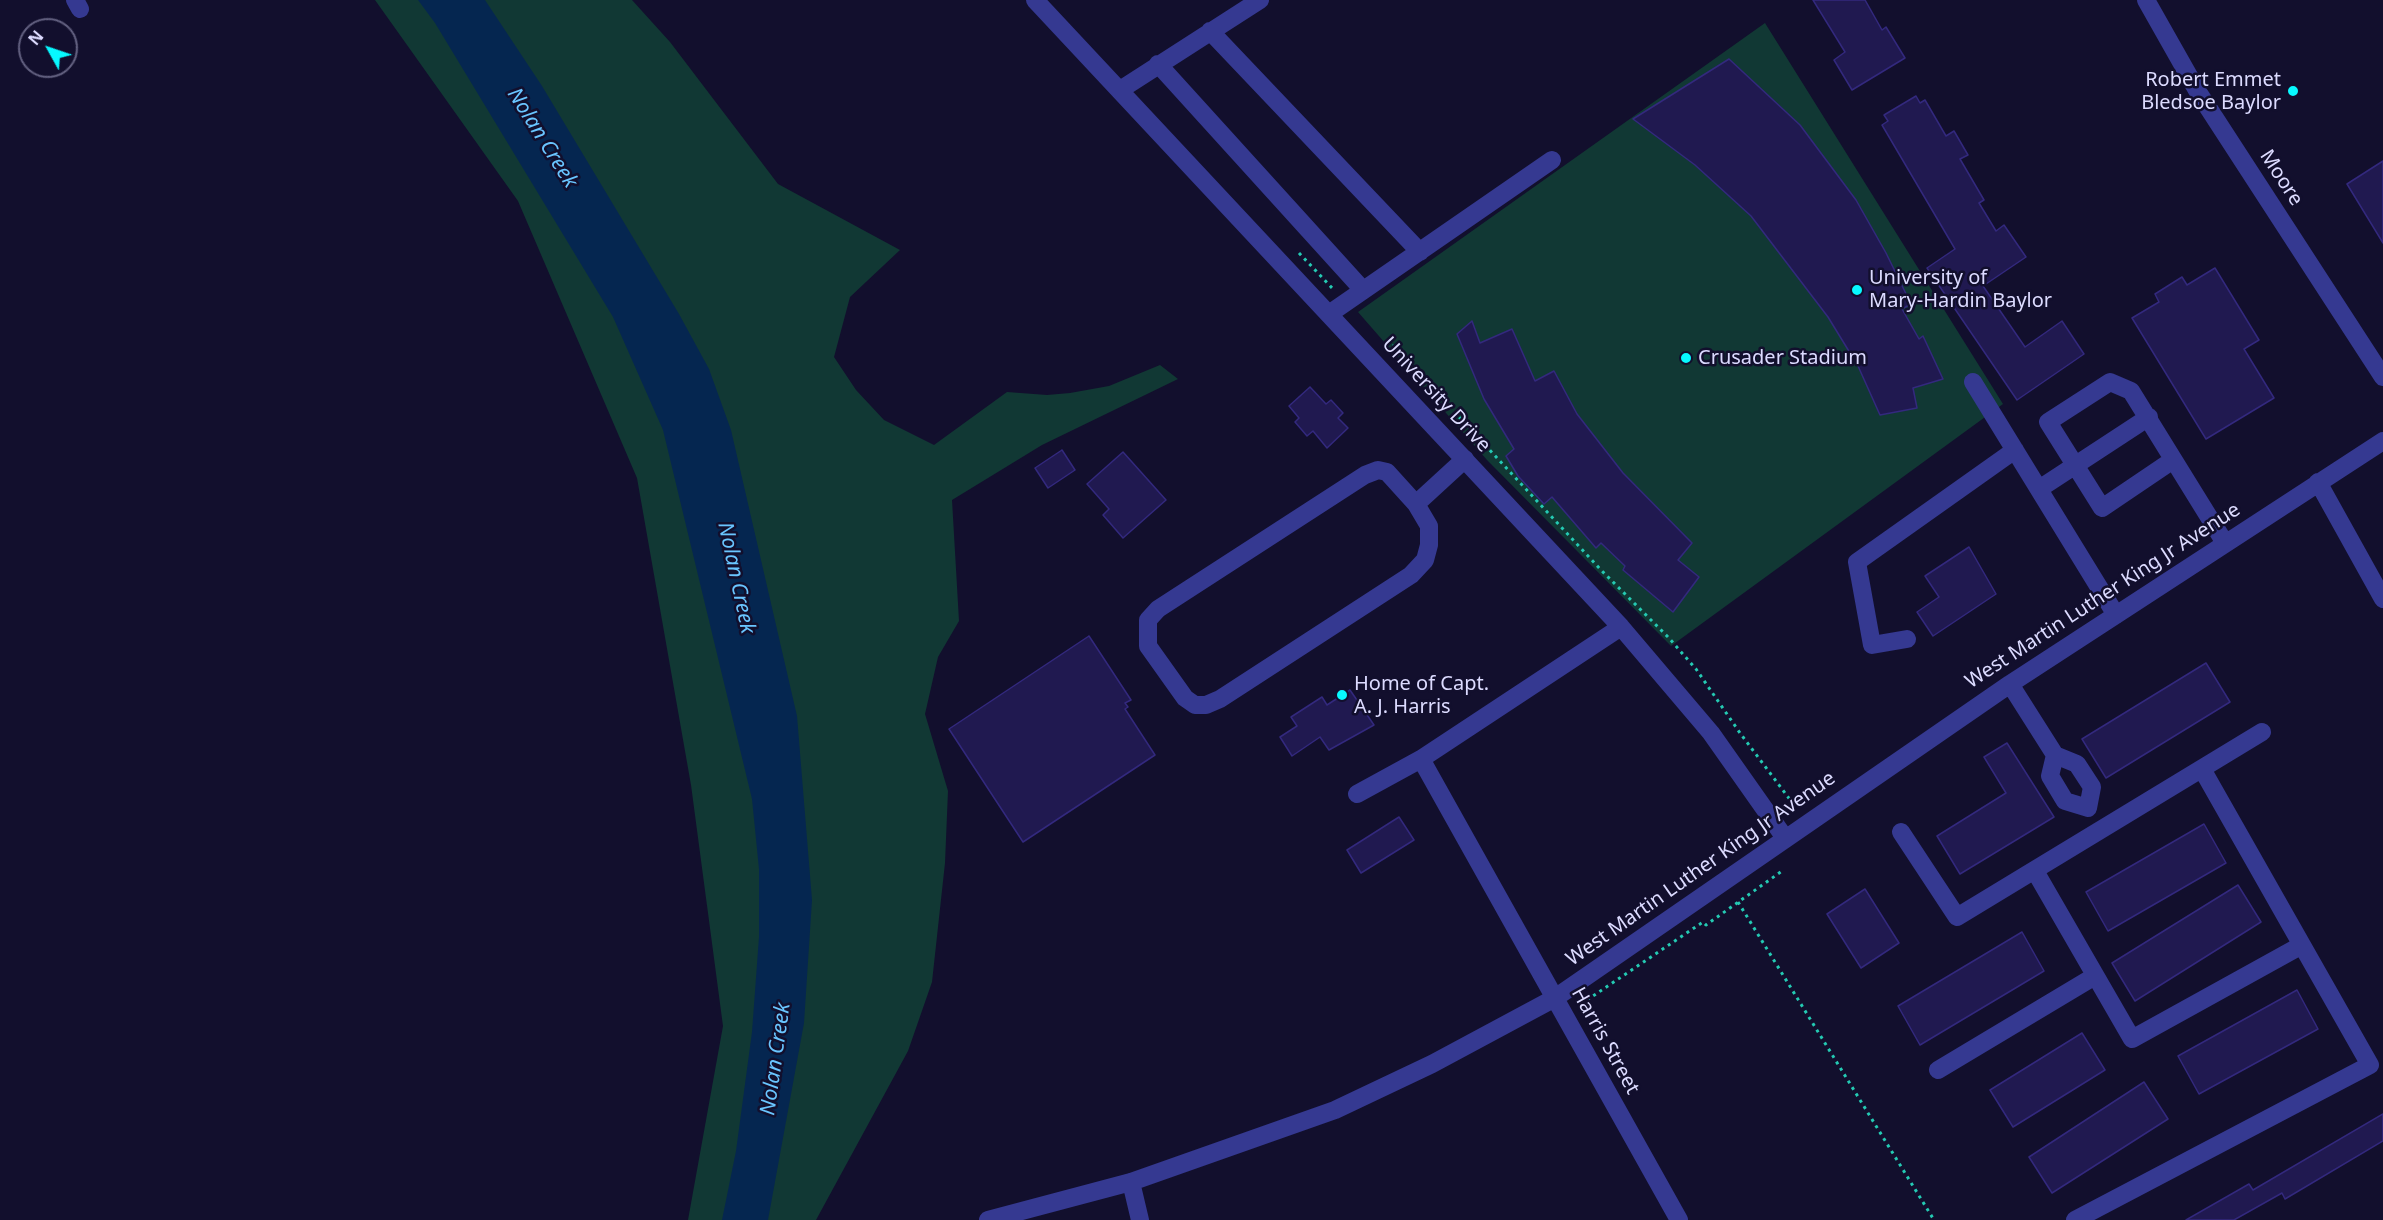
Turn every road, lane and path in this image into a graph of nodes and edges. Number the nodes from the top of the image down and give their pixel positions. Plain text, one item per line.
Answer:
1 (1035, 0) edge
2 (1260, 0) edge
3 (2146, 0) edge
4 (1210, 31) junction
5 (1158, 64) junction
6 (1120, 90) junction
7 (1552, 160) dead end
8 (1291, 245) dead end
9 (1420, 252) junction
10 (1363, 290) junction
11 (1346, 302) junction
12 (1329, 314) junction
13 (1380, 342) dead end
14 (2383, 377) edge
15 (1973, 382) dead end
16 (2149, 417) junction
17 (2383, 441) edge
18 (2015, 450) junction
19 (1465, 459) junction
20 (2173, 460) junction
21 (2075, 465) junction
22 (2318, 482) junction
23 (2039, 489) junction
24 (1416, 504) junction
25 (2225, 543) junction
26 (2383, 599) edge
27 (2115, 615) junction
28 (1621, 627) junction
29 (1907, 639) dead end
30 (2010, 684) junction
31 (2262, 732) dead end
32 (2055, 755) junction
33 (1421, 759) junction
34 (2202, 769) junction
35 (1357, 794) dead end
36 (1791, 801) dead end
37 (2088, 808) junction
38 (2104, 830) junction
39 (1901, 832) dead end
40 (1785, 838) junction
41 (1782, 871) dead end
42 (2034, 871) junction
43 (1738, 903) junction
44 (2302, 945) junction
45 (2095, 976) junction
46 (1555, 998) junction
47 (1587, 1000) dead end
48 (1938, 1070) dead end
49 (1131, 1182) junction
50 (988, 1220) edge
51 (1140, 1220) edge
52 (1679, 1220) edge
53 (1934, 1220) edge
54 (2075, 1220) edge

1 - 6 street, University Drive
2 - 4 street
3 - 14 street, Moore
4 - 5 street
4 - 9 street
5 - 6 street
5 - 10 street
6 - 12 street, University Drive
7 - 9 street
8 - 11 path
9 - 10 street
10 - 11 street
11 - 12 street
12 - 19 street, University Drive
13 - 36 path
15 - 18 street
16 - 20 street
16 - 21 street
16 - 21 street
17 - 22 street, West Martin Luther King Jr Avenue
18 - 23 street
18 - 29 street
19 - 24 street
19 - 28 street, University Drive
20 - 21 street
20 - 25 street
21 - 23 street
22 - 25 street, West Martin Luther King Jr Avenue
22 - 26 street
23 - 27 street
24 - 24 street
25 - 27 street, West Martin Luther King Jr Avenue
27 - 30 street, West Martin Luther King Jr Avenue
28 - 33 street
28 - 40 street, University Drive
30 - 32 street
30 - 40 street, West Martin Luther King Jr Avenue
31 - 34 street
32 - 37 street
32 - 37 street
33 - 35 street
33 - 46 street, Harris Street
34 - 38 street
34 - 44 street
37 - 38 street
38 - 42 street
39 - 42 street
40 - 46 street, West Martin Luther King Jr Avenue
41 - 43 path
42 - 45 street
43 - 47 path
43 - 53 path
44 - 45 street
44 - 54 street
45 - 48 street
46 - 49 street, West Martin Luther King Jr Avenue
46 - 52 street, Harris Street
49 - 50 street, West Martin Luther King Jr Avenue
49 - 51 street

